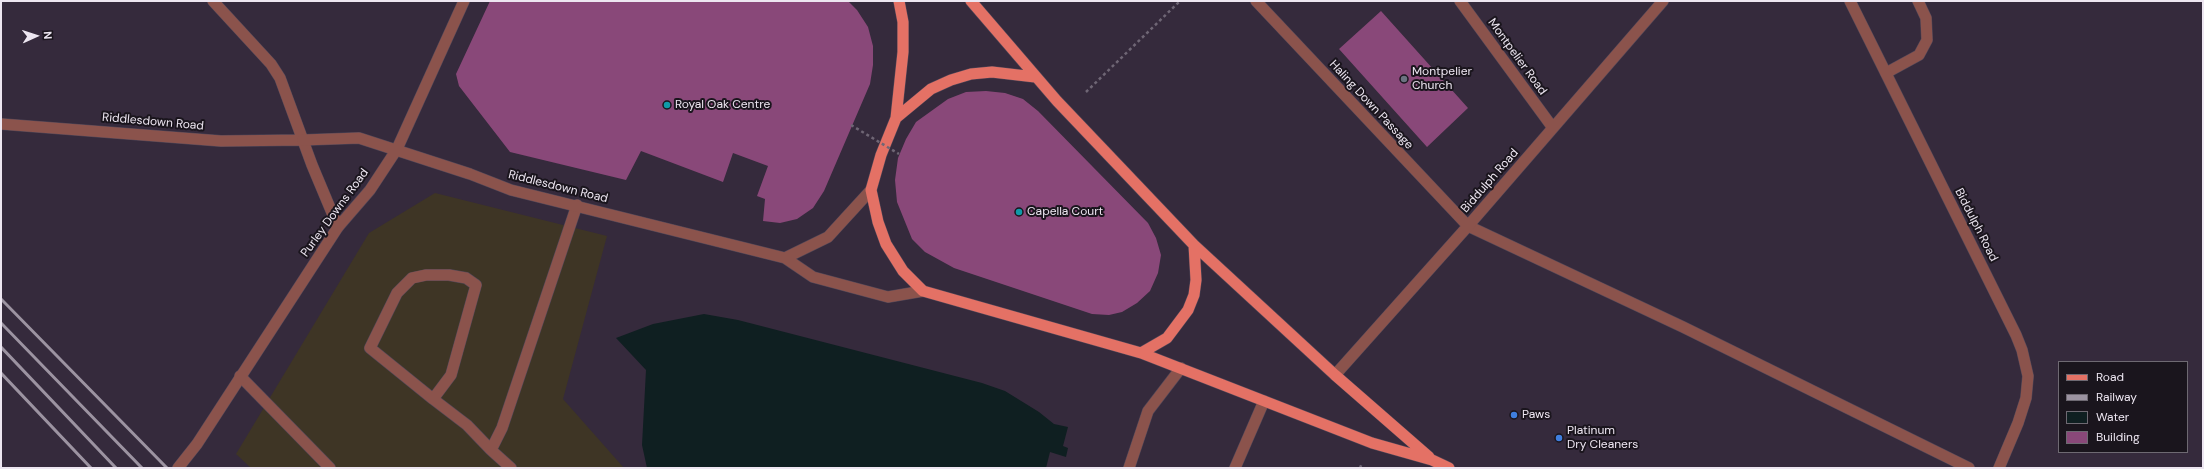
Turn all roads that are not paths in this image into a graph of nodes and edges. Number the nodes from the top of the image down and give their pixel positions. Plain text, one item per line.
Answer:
1 (214, 1) edge
2 (464, 1) edge
3 (899, 1) edge
4 (971, 1) edge
5 (1256, 1) edge
6 (1460, 1) edge
7 (1663, 1) edge
8 (1850, 1) edge
9 (1918, 1) edge
10 (1886, 73) junction
11 (1035, 77) junction
12 (896, 118) junction
13 (1, 124) edge
14 (1553, 128) junction
15 (303, 140) junction
16 (397, 149) junction
17 (871, 190) junction
18 (577, 205) junction
19 (1468, 226) junction
20 (338, 227) junction
21 (1194, 245) junction
22 (785, 258) junction
23 (924, 291) junction
24 (1142, 353) junction
25 (1181, 368) junction
26 (1335, 374) junction
27 (240, 376) junction
28 (433, 399) junction
29 (1264, 401) junction
30 (491, 450) junction
31 (1432, 460) junction
32 (178, 468) edge
33 (330, 468) edge
34 (510, 468) edge
35 (1129, 468) edge
36 (1235, 468) edge
37 (1449, 468) edge
38 (1969, 468) edge
39 (1998, 468) edge

1 - 15 street
2 - 16 street, Purley Downs Road
3 - 12 main road
4 - 11 main road
5 - 19 street, Haling Down Passage
6 - 14 street, Montpelier Road
7 - 14 street, Biddulph Road
8 - 10 street, Biddulph Road
9 - 10 street
10 - 39 street, Biddulph Road
11 - 12 main road
11 - 21 main road
12 - 17 main road
13 - 15 street, Riddlesdown Road
14 - 19 street, Biddulph Road
15 - 16 street, Riddlesdown Road
15 - 20 street
16 - 18 street, Riddlesdown Road
16 - 20 street, Purley Downs Road
17 - 22 street
17 - 23 main road
18 - 22 street, Riddlesdown Road
18 - 30 street
19 - 26 street, Biddulph Road
19 - 38 street
20 - 27 street, Purley Downs Road
21 - 24 main road
21 - 26 main road
22 - 23 street, Riddlesdown Road
23 - 24 main road
24 - 25 main road
25 - 29 main road
25 - 35 street
26 - 31 main road
27 - 32 street, Purley Downs Road
27 - 33 street
28 - 28 street
28 - 30 street
29 - 31 main road
29 - 36 street
30 - 34 street
31 - 37 main road

